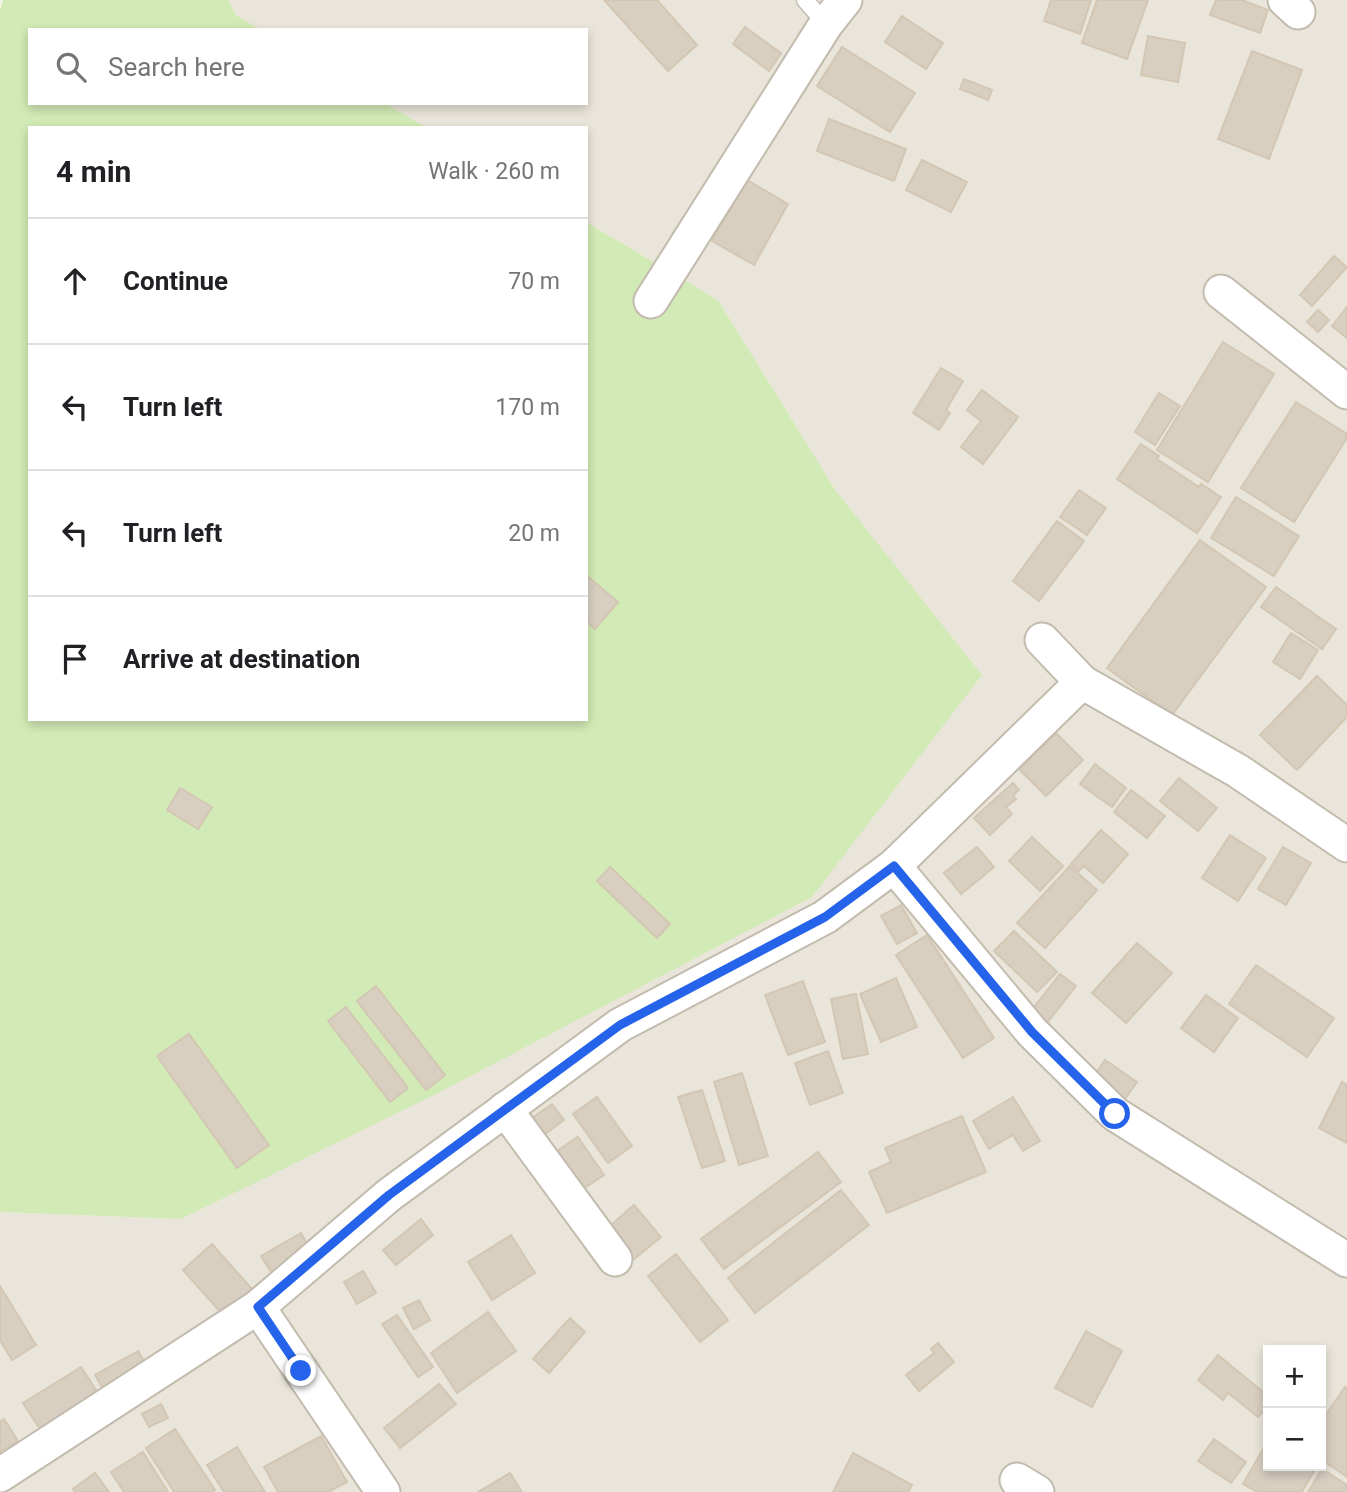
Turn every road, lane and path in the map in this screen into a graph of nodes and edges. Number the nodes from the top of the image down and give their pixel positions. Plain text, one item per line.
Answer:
1 (825, 8) edge
2 (1221, 292) dead end
3 (651, 301) dead end
4 (1347, 392) edge
5 (1042, 640) dead end
6 (1082, 682) junction
7 (1347, 845) edge
8 (894, 866) junction
9 (505, 1110) junction
10 (615, 1259) dead end
11 (1347, 1260) edge
12 (258, 1307) junction
13 (0, 1475) edge
14 (383, 1492) edge

1 - 3 street
2 - 4 street
5 - 6 street
6 - 7 street
6 - 8 street
8 - 9 street
8 - 11 street
9 - 10 street
9 - 12 street
12 - 13 street
12 - 14 street

